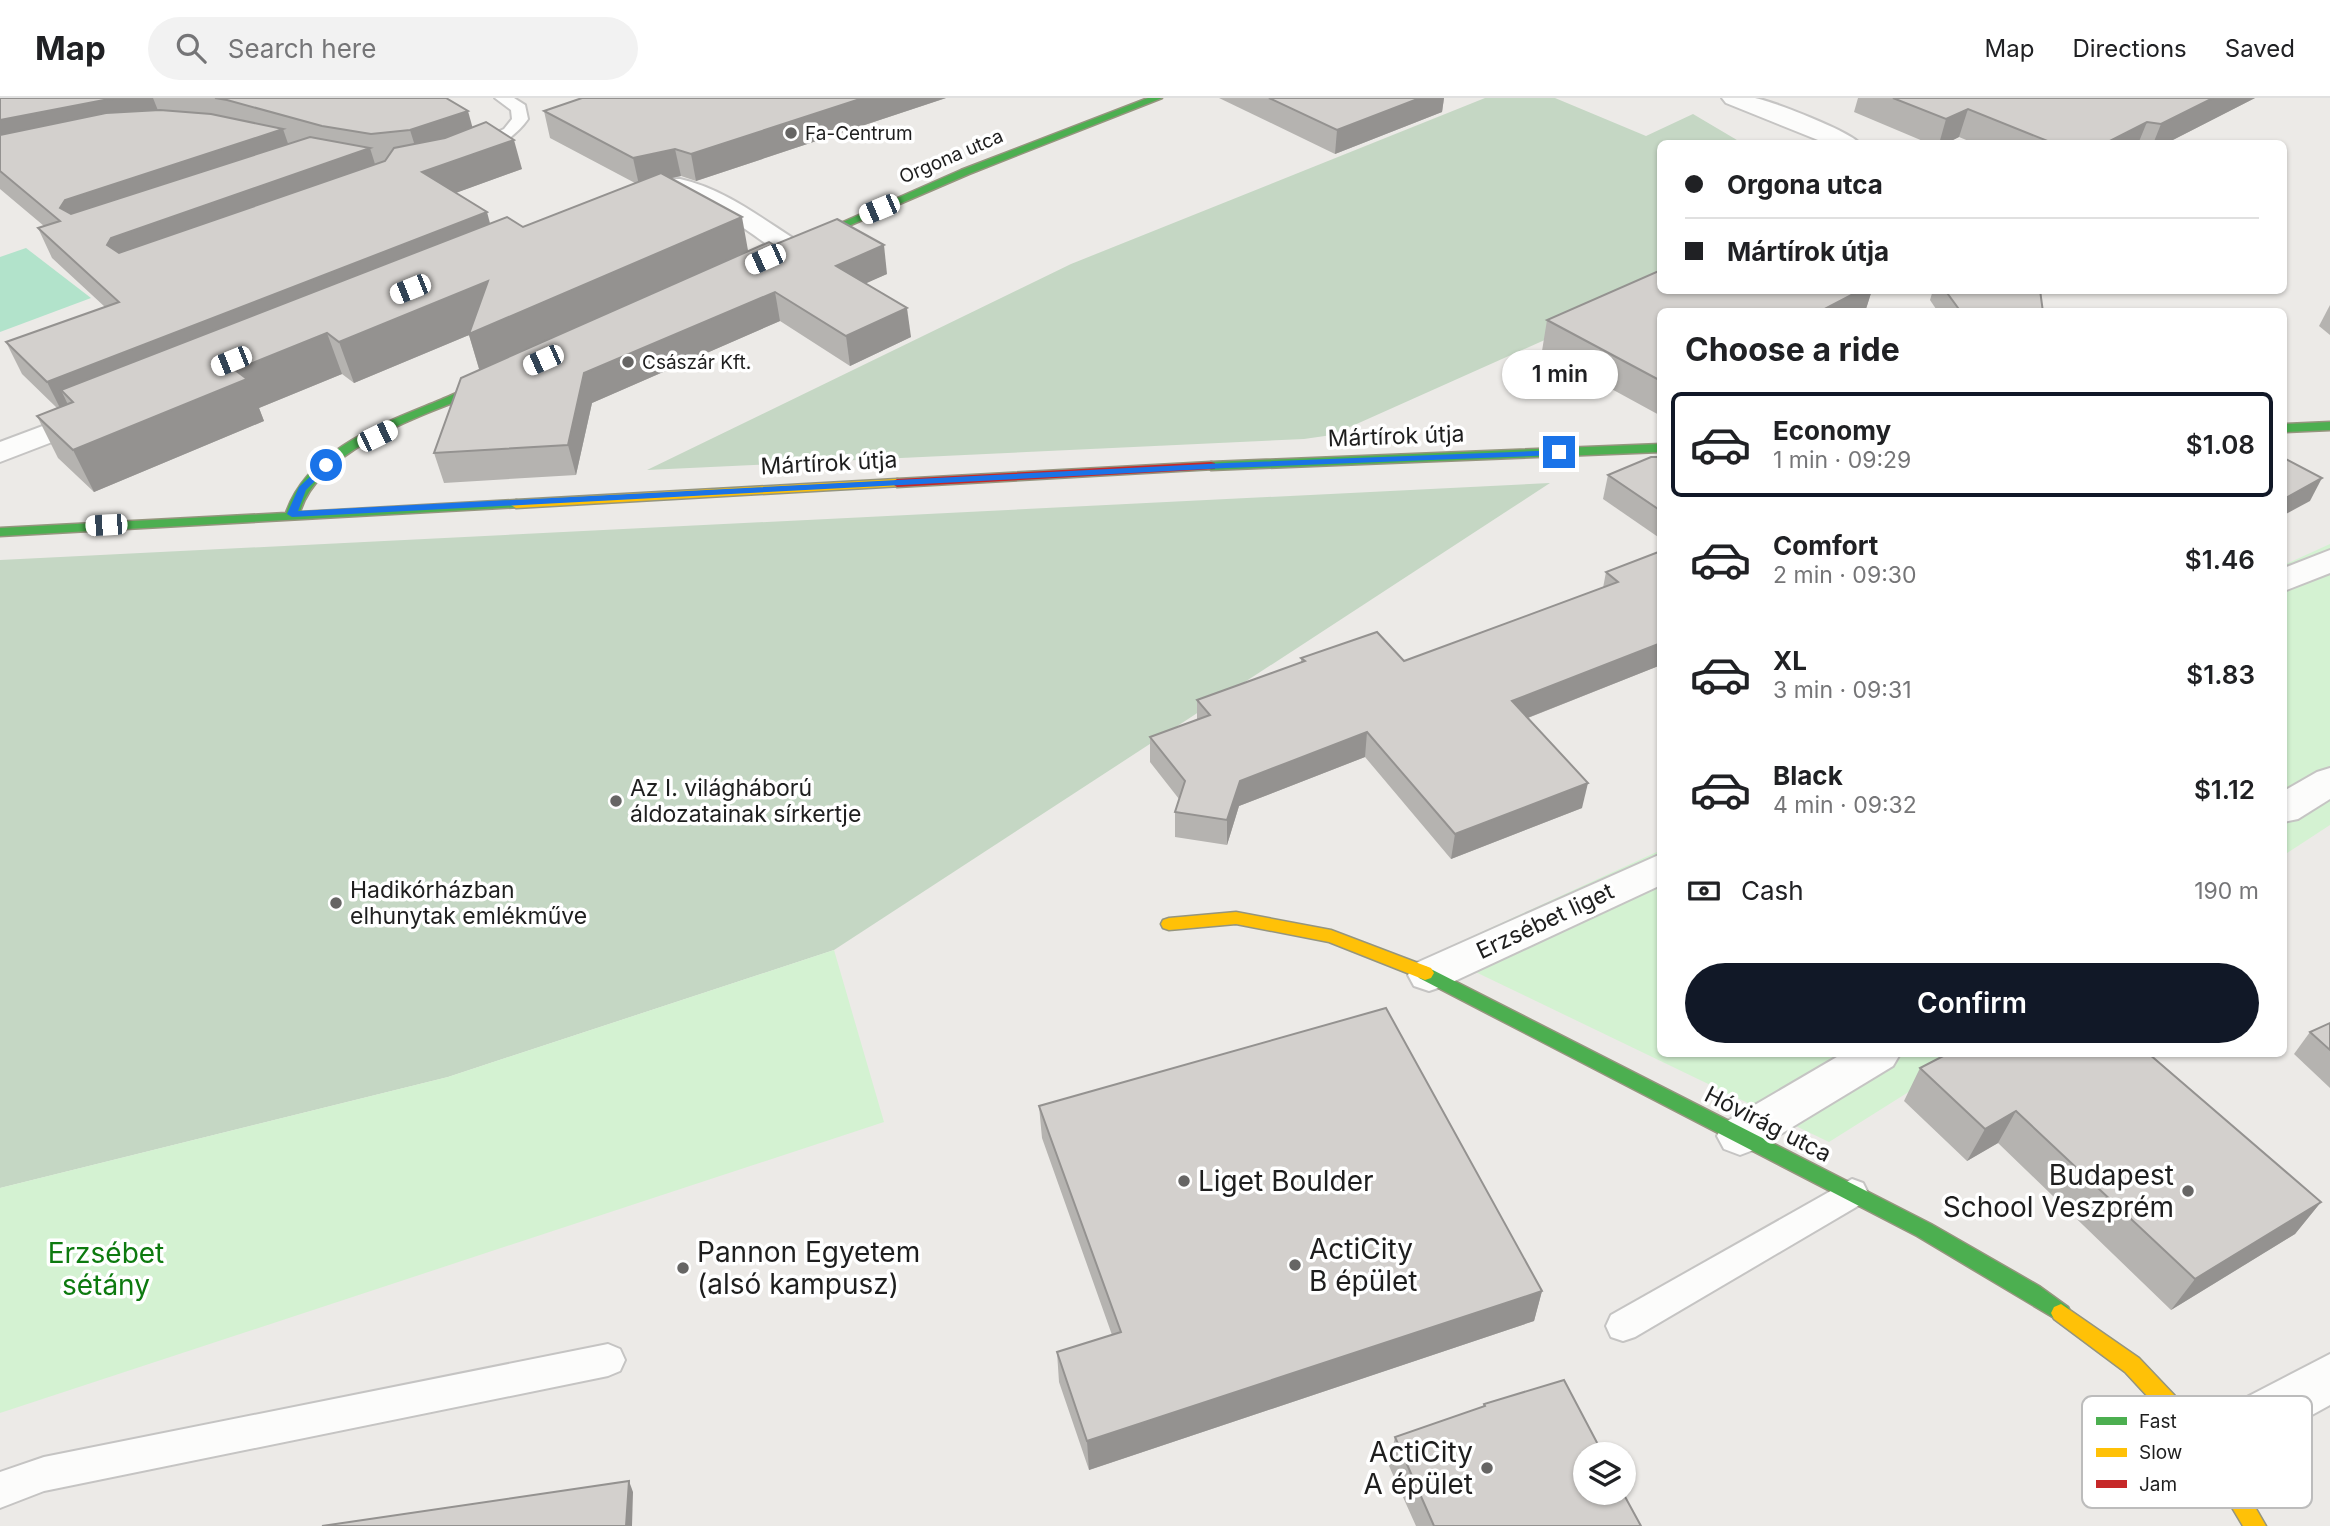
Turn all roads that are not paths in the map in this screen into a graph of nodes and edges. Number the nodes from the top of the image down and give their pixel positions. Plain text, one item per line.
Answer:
1 (503, 98) edge
2 (1157, 98) edge
3 (1734, 98) edge
4 (1840, 140) edge
5 (457, 156) edge
6 (621, 204) edge
7 (784, 251) joint
8 (518, 372) edge
9 (115, 407) edge
10 (2330, 426) edge
11 (2287, 428) edge
12 (1657, 449) edge
13 (0, 453) edge
14 (292, 514) junction
15 (0, 532) edge
16 (2330, 560) edge
17 (2287, 580) edge
18 (2330, 781) edge
19 (2287, 807) edge
20 (1657, 870) edge
21 (1169, 924) dead end
22 (1429, 975) junction
23 (1873, 1057) edge
24 (1740, 1136) junction
25 (1852, 1193) junction
26 (1623, 1326) dead end
27 (608, 1360) dead end
28 (2330, 1378) edge
29 (2161, 1396) edge
30 (2297, 1396) edge
31 (0, 1490) edge
32 (2244, 1508) edge
33 (2255, 1526) edge

1 - 5 lane
2 - 7 street, Orgona utca
3 - 4 street
6 - 7 street
8 - 14 street
9 - 13 street
10 - 11 street
12 - 14 street, Mártírok útja
14 - 15 street, Mártírok útja
16 - 17 street
18 - 19 street
20 - 22 street, Erzsébet liget
21 - 22 street, Hóvirág utca
22 - 24 street, Hóvirág utca
23 - 24 street
24 - 25 street, Hóvirág utca
25 - 26 lane
25 - 29 street, Hóvirág utca
27 - 31 lane
28 - 30 street
32 - 33 street, Hóvirág utca

